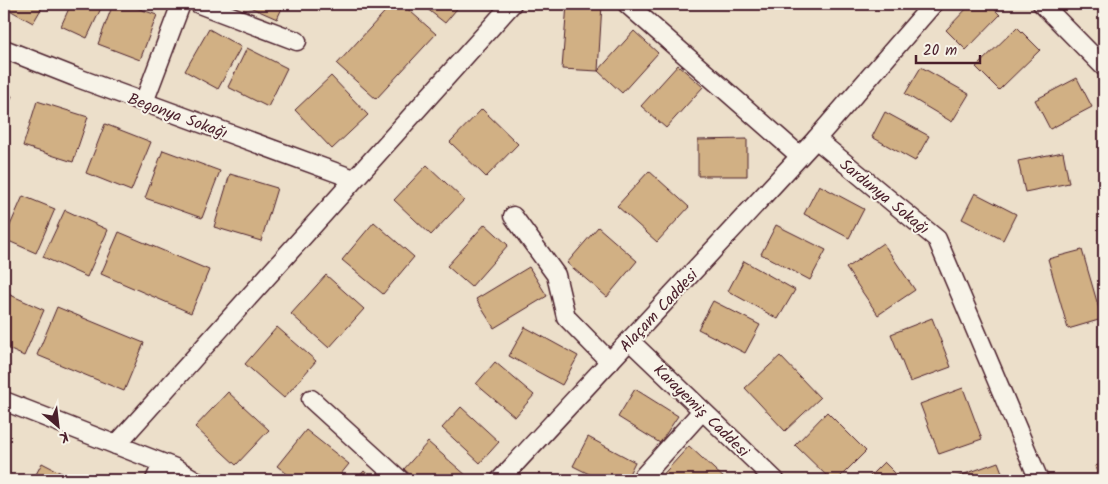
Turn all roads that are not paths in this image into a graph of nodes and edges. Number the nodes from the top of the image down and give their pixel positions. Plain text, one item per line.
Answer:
1 (181, 4) edge
2 (199, 4) edge
3 (512, 4) edge
4 (627, 4) edge
5 (933, 4) edge
6 (1042, 4) edge
7 (297, 41) dead end
8 (4, 49) edge
9 (1104, 67) edge
10 (144, 102) junction
11 (816, 139) junction
12 (800, 156) junction
13 (354, 180) junction
14 (513, 216) dead end
15 (630, 341) junction
16 (610, 362) junction
17 (311, 399) dead end
18 (4, 401) edge
19 (702, 411) junction
20 (116, 444) junction
21 (162, 464) junction
22 (155, 480) edge
23 (195, 480) edge
24 (400, 480) edge
25 (500, 480) edge
26 (640, 480) edge
27 (775, 480) edge
28 (1039, 480) edge

1 - 10 street
2 - 7 street
3 - 13 street
4 - 12 street
5 - 11 street
6 - 9 street
8 - 10 street, Begonya Sokağı
10 - 13 street, Begonya Sokağı
11 - 12 street, Alaçam Caddesi
11 - 28 street, Sardunya Sokağı
12 - 15 street, Alaçam Caddesi
13 - 20 street
14 - 16 street
15 - 16 street, Alaçam Caddesi
15 - 19 street, Karayemiş Caddesi
16 - 25 street, Alaçam Caddesi
17 - 24 street
18 - 20 street
19 - 26 street
19 - 27 street, Karayemiş Caddesi
20 - 21 street
21 - 22 street
21 - 23 street

